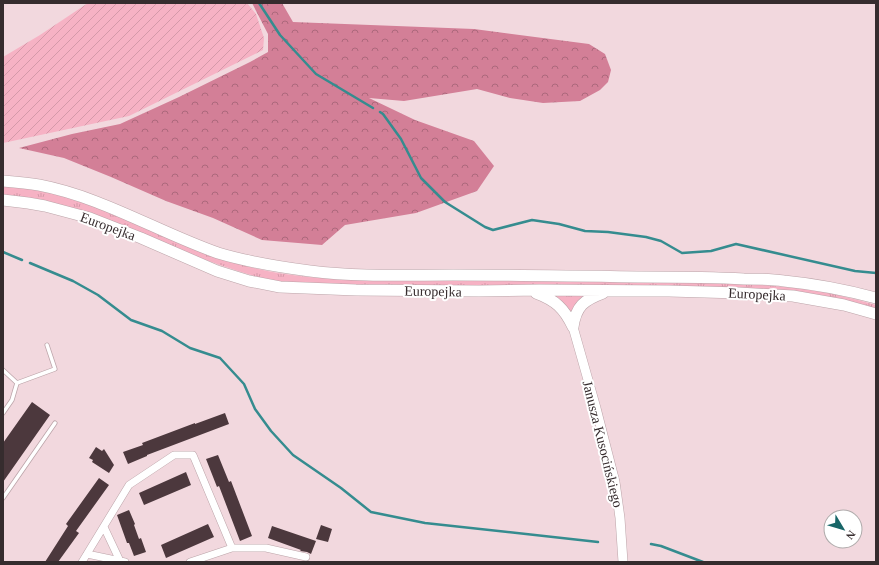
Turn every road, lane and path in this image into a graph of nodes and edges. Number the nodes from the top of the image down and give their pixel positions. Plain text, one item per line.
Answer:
1 (3, 181) edge
2 (3, 200) edge
3 (529, 290) junction
4 (608, 291) junction
5 (876, 298) edge
6 (876, 314) edge
7 (573, 327) junction
8 (47, 344) dead end
9 (3, 370) edge
10 (17, 383) junction
11 (3, 413) edge
12 (55, 423) dead end
13 (3, 498) edge
14 (104, 526) junction
15 (232, 548) junction
16 (88, 554) junction
17 (306, 557) dead end
18 (122, 561) edge
19 (82, 562) edge
20 (190, 562) edge
21 (623, 562) edge

1 - 5 main road, Europejka
2 - 3 main road, Europejka
3 - 4 main road, Europejka
3 - 7 main road
4 - 6 main road, Europejka
4 - 7 main road
7 - 21 street, Janusza Kusocińskiego
8 - 10 lane
9 - 10 lane
10 - 11 lane
12 - 13 lane
14 - 15 street
14 - 16 street
14 - 18 street
15 - 17 street
15 - 20 street
16 - 18 street
16 - 19 street

